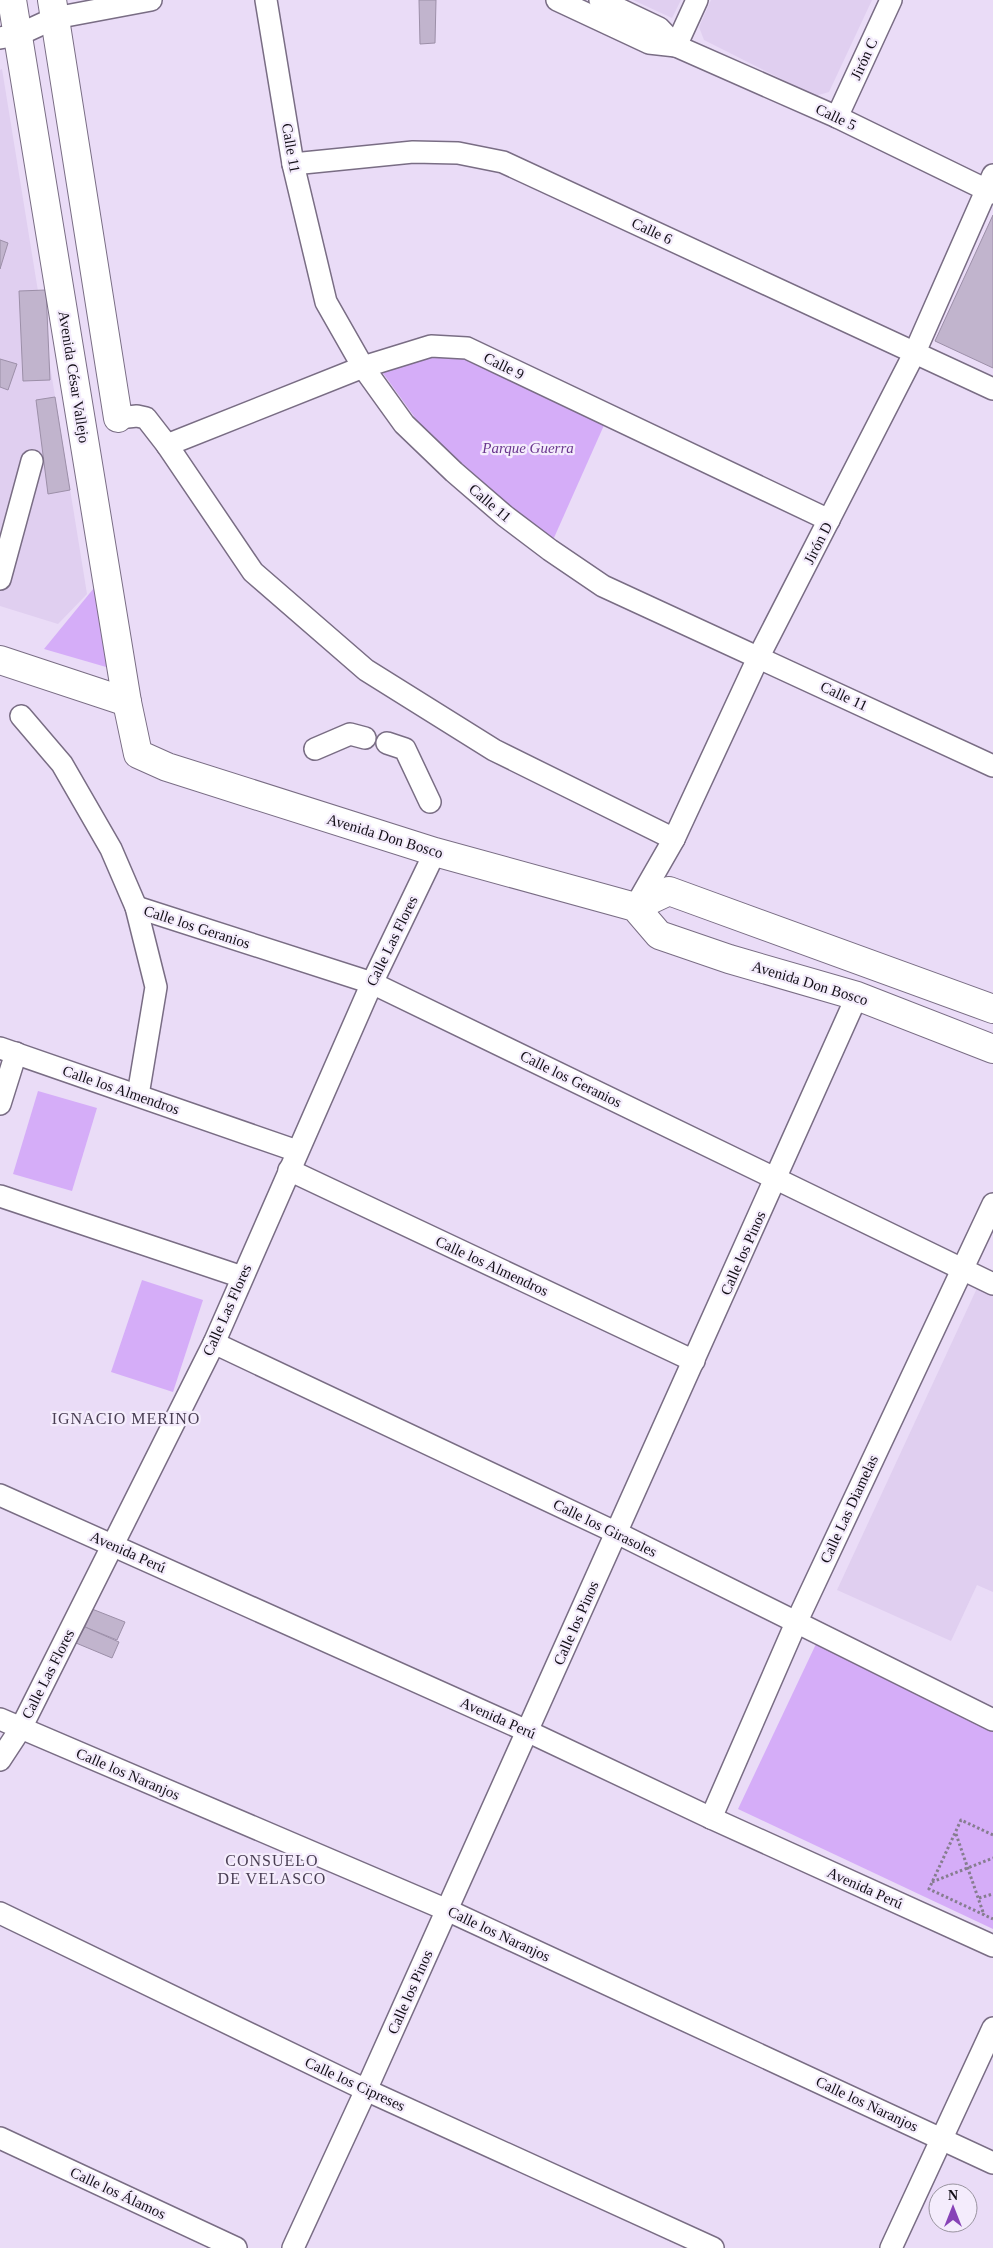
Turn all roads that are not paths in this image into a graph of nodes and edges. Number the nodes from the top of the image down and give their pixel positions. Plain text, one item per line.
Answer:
1 (12, 0) edge
2 (151, 0) edge
3 (266, 0) edge
4 (557, 0) edge
5 (600, 0) edge
6 (696, 0) edge
7 (891, 0) edge
8 (54, 9) edge
9 (9, 36) edge
10 (676, 46) junction
11 (837, 118) junction
12 (293, 164) junction
13 (991, 186) edge
14 (915, 352) junction
15 (363, 367) junction
16 (993, 389) edge
17 (118, 418) joint
18 (167, 445) junction
19 (32, 461) dead end
20 (829, 520) junction
21 (0, 579) edge
22 (759, 656) junction
23 (0, 660) edge
24 (128, 702) junction
25 (21, 716) dead end
26 (365, 738) dead end
27 (387, 743) dead end
28 (315, 749) dead end
29 (138, 754) joint
30 (993, 766) edge
31 (430, 802) dead end
32 (674, 839) junction
33 (435, 852) junction
34 (136, 907) junction
35 (635, 907) junction
36 (372, 983) junction
37 (857, 996) junction
38 (993, 1009) edge
39 (993, 1049) edge
40 (8, 1051) edge
41 (138, 1095) junction
42 (0, 1104) edge
43 (293, 1161) junction
44 (776, 1178) junction
45 (0, 1196) edge
46 (993, 1204) edge
47 (961, 1269) junction
48 (242, 1277) junction
49 (993, 1284) edge
50 (214, 1342) junction
51 (694, 1361) junction
52 (0, 1495) edge
53 (617, 1533) junction
54 (112, 1545) junction
55 (796, 1622) junction
56 (0, 1719) edge
57 (993, 1720) edge
58 (21, 1728) junction
59 (528, 1731) junction
60 (0, 1760) edge
61 (712, 1818) junction
62 (447, 1910) junction
63 (0, 1913) edge
64 (993, 1946) edge
65 (993, 2028) edge
66 (366, 2090) junction
67 (0, 2138) edge
68 (942, 2139) junction
69 (993, 2163) edge
70 (236, 2248) edge
71 (293, 2248) edge
72 (714, 2248) edge
73 (891, 2248) edge

1 - 9 main road, Avenida César Vallejo
2 - 8 street
3 - 12 street, Calle 11
4 - 10 street, Calle 5
5 - 10 street, Calle 5
6 - 10 street
7 - 11 street, Jirón C
8 - 9 street
8 - 17 main road
9 - 24 main road, Avenida César Vallejo
10 - 11 street, Calle 5
11 - 13 street, Calle 5
12 - 14 street, Calle 6
12 - 15 street, Calle 11
13 - 14 street, Jirón D
14 - 16 street, Calle 6
14 - 20 street, Jirón D
15 - 18 street, Calle 9
15 - 20 street, Calle 9
15 - 22 street, Calle 11
17 - 18 street
18 - 32 street
19 - 21 street
20 - 22 street, Jirón D
22 - 30 street, Calle 11
22 - 32 street, Jirón D
23 - 24 main road
24 - 29 main road, Avenida César Vallejo
25 - 34 street
26 - 28 street
27 - 31 street
29 - 33 main road, Avenida Don Bosco
32 - 35 street, Jirón D
33 - 35 main road, Avenida Don Bosco
33 - 36 street, Calle Las Flores
34 - 36 street, Calle los Geranios
34 - 41 street
35 - 37 main road, Avenida Don Bosco
35 - 38 main road
36 - 43 street, Calle Las Flores
36 - 44 street, Calle los Geranios
37 - 39 main road, Avenida Don Bosco
37 - 44 street, Calle los Pinos
40 - 41 street, Calle los Almendros
40 - 42 street
41 - 43 street, Calle los Almendros
43 - 48 street, Calle Las Flores
43 - 51 street, Calle los Almendros
44 - 47 street, Calle los Geranios
44 - 51 street, Calle los Pinos
45 - 48 street
46 - 47 street, Calle Las Diamelas
47 - 49 street, Calle los Geranios
47 - 55 street, Calle Las Diamelas
48 - 50 street, Calle Las Flores
50 - 53 street, Calle los Girasoles
50 - 54 street, Calle Las Flores
51 - 53 street, Calle los Pinos
52 - 54 street, Avenida Perú
53 - 55 street, Calle los Girasoles
53 - 59 street, Calle los Pinos
54 - 58 street, Calle Las Flores
54 - 59 street, Avenida Perú
55 - 57 street, Calle los Girasoles
55 - 61 street, Calle Las Diamelas
56 - 58 street, Calle los Naranjos
58 - 60 street, Calle Las Flores
58 - 62 street, Calle los Naranjos
59 - 61 street, Avenida Perú
59 - 62 street, Calle los Pinos
61 - 64 street, Avenida Perú
62 - 66 street, Calle los Pinos
62 - 68 street, Calle los Naranjos
63 - 66 street, Calle los Cipreses
65 - 68 street
66 - 71 street, Calle los Pinos
66 - 72 street, Calle los Cipreses
67 - 70 street, Calle los Álamos
68 - 69 street, Calle los Naranjos
68 - 73 street

